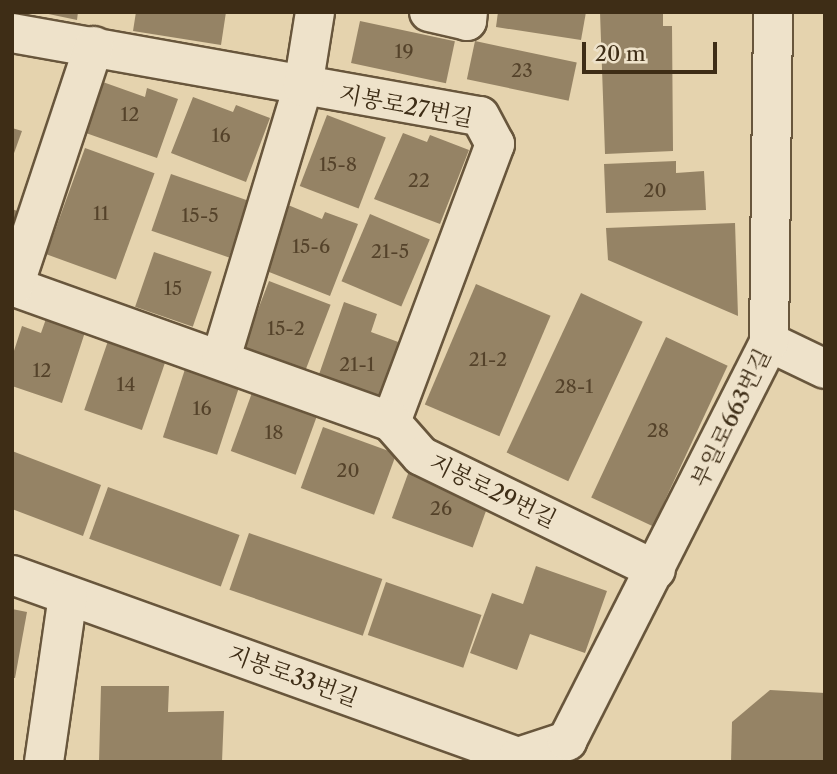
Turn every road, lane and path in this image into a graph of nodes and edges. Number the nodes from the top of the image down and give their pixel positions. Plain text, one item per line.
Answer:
1 (315, 12) edge
2 (429, 12) edge
3 (468, 12) edge
4 (773, 12) edge
5 (12, 33) edge
6 (94, 46) junction
7 (303, 87) junction
8 (13, 286) edge
9 (769, 342) junction
10 (221, 358) junction
11 (825, 369) edge
12 (391, 422) junction
13 (656, 570) junction
14 (12, 575) edge
15 (68, 596) junction
16 (518, 757) joint
17 (44, 762) edge

1 - 7 street
2 - 3 street
4 - 9 street, 부일로663번길
5 - 6 street, 지봉로27번길
6 - 7 street, 지봉로27번길
6 - 8 street
7 - 10 street
7 - 12 street, 지봉로27번길
8 - 10 street, 지봉로29번길
9 - 11 street
9 - 13 street, 부일로663번길
10 - 12 street, 지봉로29번길
12 - 13 street, 지봉로29번길
13 - 16 street, 부일로663번길
14 - 15 street, 지봉로33번길
15 - 16 street, 지봉로33번길
15 - 17 street

